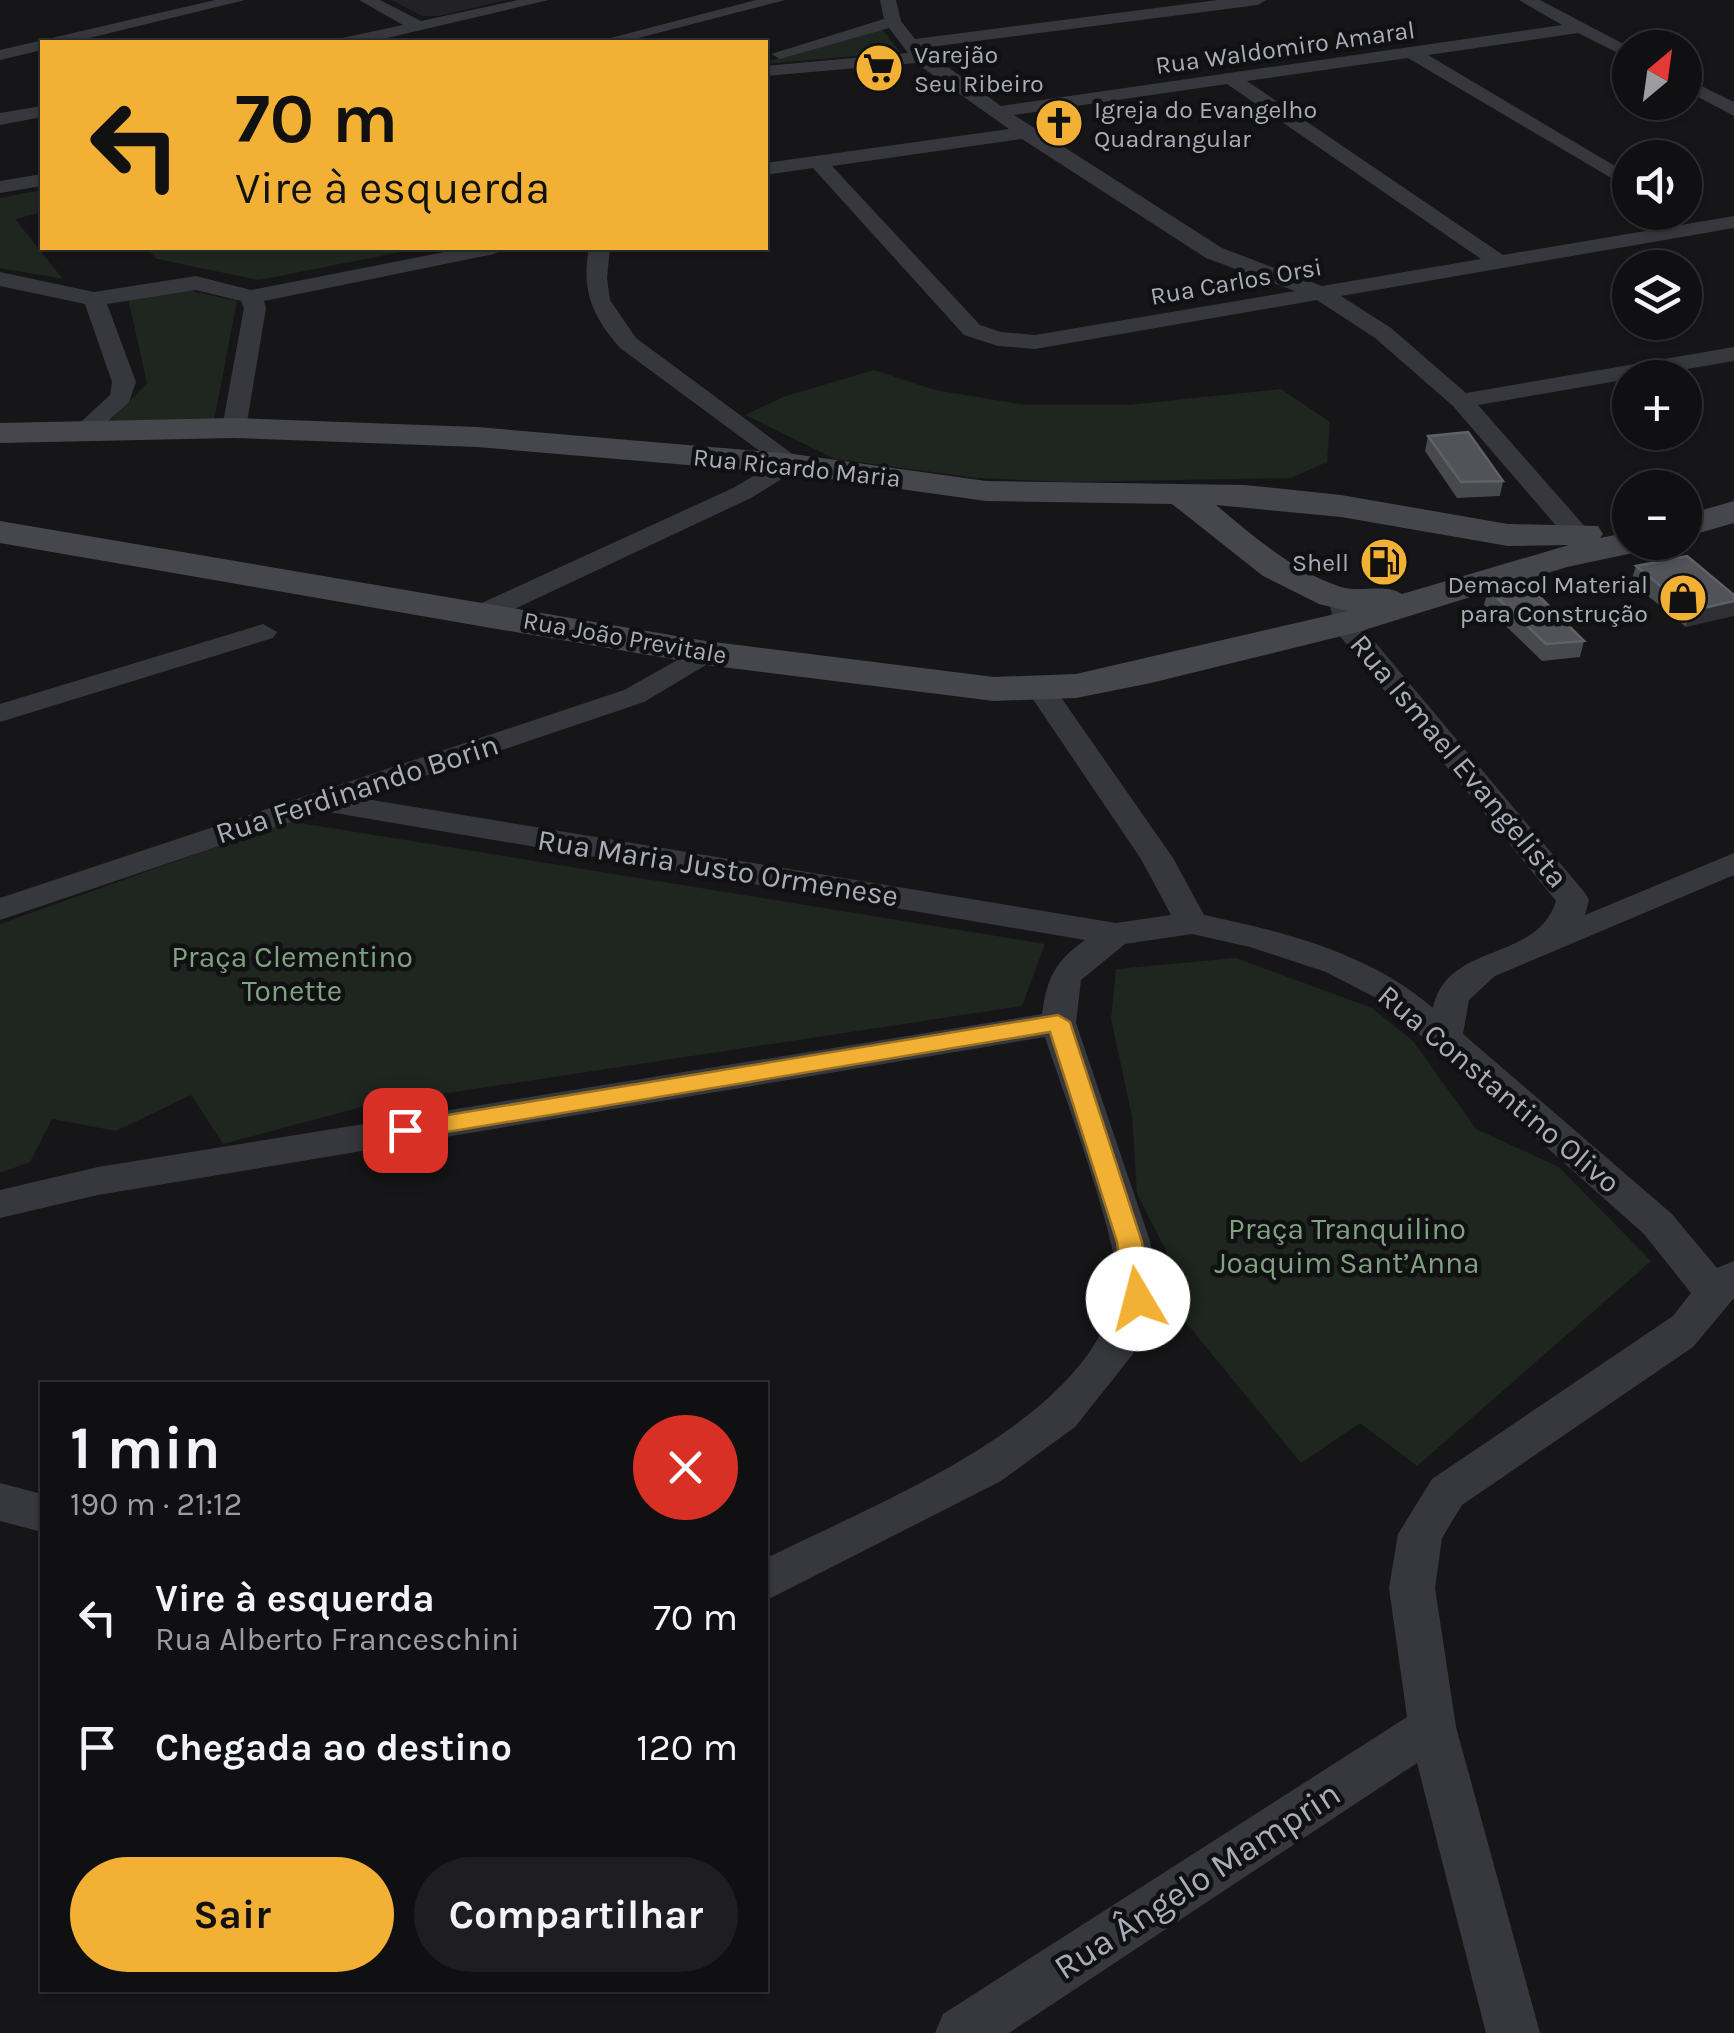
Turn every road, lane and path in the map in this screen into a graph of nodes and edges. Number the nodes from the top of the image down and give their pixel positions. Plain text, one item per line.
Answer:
1 (237, 0) edge
2 (368, 0) edge
3 (541, 0) edge
4 (776, 0) edge
5 (1258, 0) edge
6 (1527, 0) edge
7 (886, 8) edge
8 (420, 26) junction
9 (1579, 28) junction
10 (65, 40) edge
11 (357, 40) edge
12 (612, 40) edge
13 (0, 43) edge
14 (40, 45) edge
15 (1612, 45) edge
16 (40, 46) edge
17 (917, 50) junction
18 (1414, 54) junction
19 (0, 55) edge
20 (768, 57) edge
21 (768, 71) edge
22 (1233, 80) junction
23 (1702, 92) edge
24 (1734, 110) edge
25 (40, 112) edge
26 (998, 112) junction
27 (0, 119) edge
28 (1024, 132) junction
29 (818, 162) junction
30 (768, 169) edge
31 (1612, 173) edge
32 (40, 180) edge
33 (0, 187) edge
34 (1734, 222) edge
35 (1703, 227) joint
36 (484, 250) edge
37 (599, 250) edge
38 (1502, 264) junction
39 (0, 278) edge
40 (1323, 294) junction
41 (251, 297) junction
42 (94, 298) junction
43 (1734, 354) edge
44 (1462, 401) junction
45 (234, 428) junction
46 (84, 430) junction
47 (0, 433) edge
48 (793, 464) junction
49 (1179, 493) junction
50 (1734, 512) edge
51 (1702, 521) edge
52 (0, 532) edge
53 (1508, 535) junction
54 (1612, 537) edge
55 (1612, 543) edge
56 (1569, 545) junction
57 (1284, 573) junction
58 (483, 613) junction
59 (1344, 613) junction
60 (263, 632) dead end
61 (1295, 636) junction
62 (706, 653) junction
63 (1041, 689) junction
64 (0, 713) edge
65 (319, 801) junction
66 (1734, 862) edge
67 (0, 909) edge
68 (1192, 923) junction
69 (1116, 934) junction
70 (1541, 947) junction
71 (1058, 1022) junction
72 (1444, 1040) junction
73 (0, 1204) edge
74 (1723, 1283) edge
75 (768, 1579) edge
76 (1432, 1727) junction
77 (962, 2033) edge
78 (1513, 2033) edge

1 - 10 street
2 - 8 street
3 - 8 street
4 - 12 street
5 - 17 street
6 - 9 street
7 - 17 street
7 - 20 street
8 - 11 street
9 - 15 street
9 - 18 street, Rua Waldomiro Amaral
13 - 14 street
16 - 19 street
17 - 21 street
17 - 26 street
18 - 22 street, Rua Waldomiro Amaral
18 - 31 street
22 - 26 street, Rua Waldomiro Amaral
22 - 38 street
23 - 24 street
25 - 27 street
26 - 28 street
28 - 29 street
28 - 40 street
29 - 30 street
29 - 40 street, Rua Carlos Orsi
32 - 33 street
34 - 35 street, Rua Carlos Orsi
35 - 38 street, Rua Carlos Orsi
36 - 41 street
37 - 48 street
38 - 40 street, Rua Carlos Orsi
39 - 42 street
40 - 44 street
41 - 42 street
41 - 45 street
42 - 46 street
43 - 44 street
44 - 56 street
45 - 46 main road, Rua Ricardo Maria
45 - 48 main road, Rua Ricardo Maria
46 - 47 main road, Rua Ricardo Maria
48 - 49 main road, Rua Ricardo Maria
48 - 58 street
49 - 53 main road, Rua Ricardo Maria
49 - 57 main road
50 - 51 main road
52 - 58 main road, Rua João Previtale
53 - 56 main road
53 - 59 main road
54 - 56 main road
55 - 56 main road
56 - 59 main road
57 - 59 main road
57 - 61 main road
58 - 62 main road, Rua João Previtale
59 - 61 main road, Rua João Previtale
59 - 70 street, Rua Ismael Evangelista
60 - 64 street
61 - 63 main road, Rua João Previtale
62 - 63 main road, Rua João Previtale
62 - 65 street, Rua Ferdinando Borin
63 - 68 street
65 - 67 street, Rua Ferdinando Borin
65 - 69 street, Rua Maria Justo Ormenese
66 - 70 street
68 - 69 street, Rua Constantino Olivo
68 - 72 street, Rua Constantino Olivo
69 - 71 street, Rua Constantino Olivo
70 - 72 street
71 - 73 street
71 - 75 street, Rua Constantino Olivo
72 - 74 street, Rua Constantino Olivo
74 - 76 street
76 - 77 street, Rua Ângelo Mamprin
76 - 78 street

